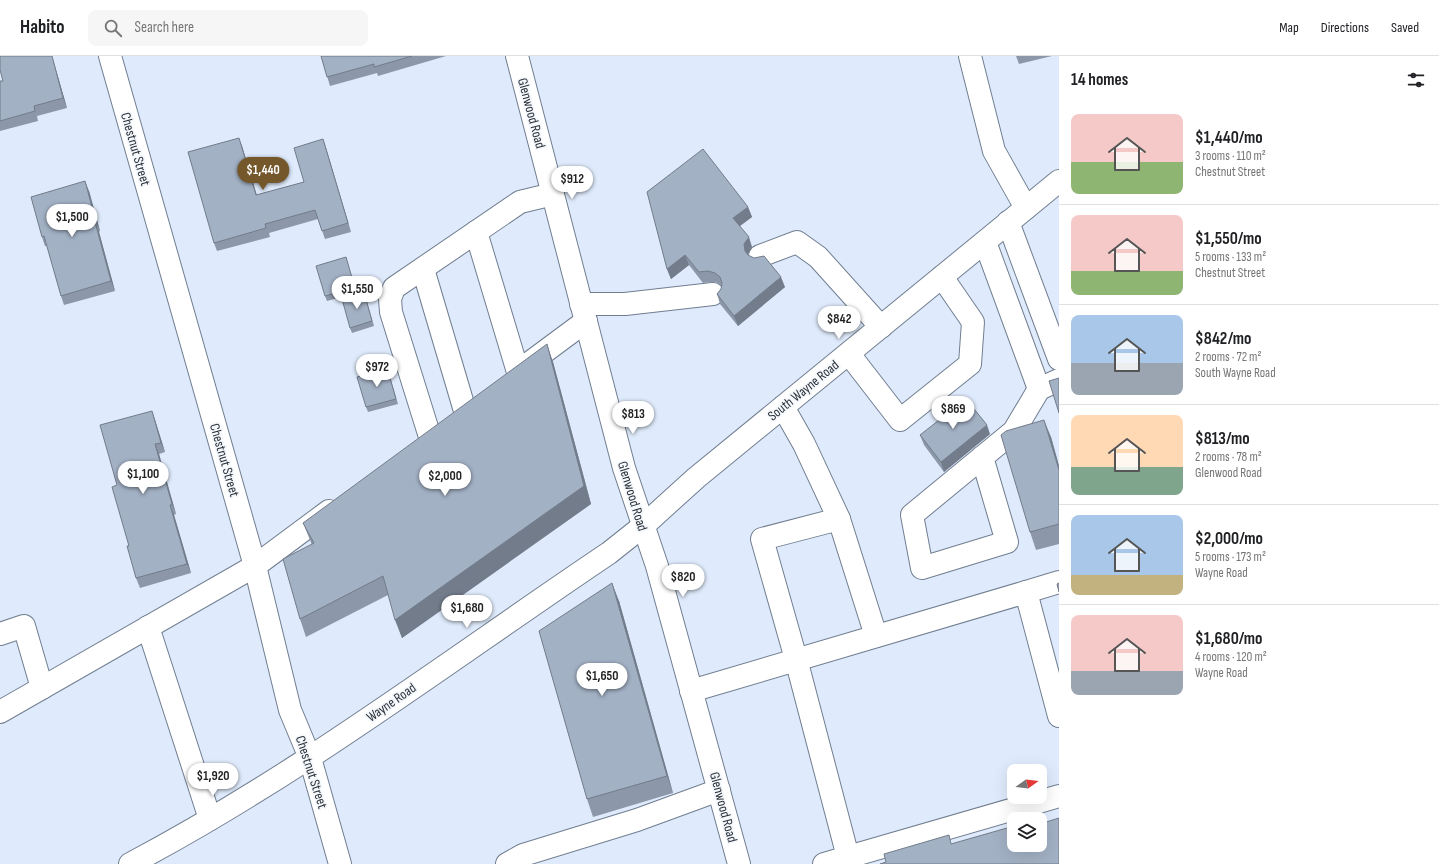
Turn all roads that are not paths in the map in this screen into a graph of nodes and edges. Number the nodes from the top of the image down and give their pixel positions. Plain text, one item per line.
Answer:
1 (110, 56) edge
2 (518, 56) edge
3 (970, 56) edge
4 (1059, 181) edge
5 (553, 194) junction
6 (1026, 208) junction
7 (1008, 222) junction
8 (476, 232) junction
9 (985, 242) junction
10 (760, 256) edge
11 (423, 269) junction
12 (942, 277) junction
13 (713, 294) dead end
14 (584, 313) junction
15 (881, 327) junction
16 (849, 354) junction
17 (1059, 359) edge
18 (518, 372) junction
19 (1049, 384) edge
20 (500, 385) edge
21 (483, 398) edge
22 (783, 407) junction
23 (465, 411) junction
24 (982, 457) junction
25 (348, 497) edge
26 (839, 519) junction
27 (642, 526) junction
28 (255, 566) junction
29 (1059, 582) edge
30 (1026, 592) junction
31 (148, 627) junction
32 (0, 634) edge
33 (876, 636) junction
34 (796, 659) junction
35 (42, 688) junction
36 (691, 691) junction
37 (0, 712) edge
38 (1059, 716) edge
39 (310, 758) junction
40 (719, 790) junction
41 (1059, 796) edge
42 (210, 818) junction
43 (848, 857) junction
44 (519, 861) edge
45 (130, 864) edge
46 (340, 864) edge
47 (739, 864) edge
48 (824, 864) edge

1 - 28 street, Chestnut Street
2 - 5 street, Glenwood Road
3 - 6 street
4 - 6 street, South Wayne Road
5 - 8 street
5 - 14 street, Glenwood Road
6 - 7 street, South Wayne Road
7 - 9 street, South Wayne Road
7 - 17 street
8 - 11 street
8 - 18 street
9 - 12 street, South Wayne Road
9 - 19 street
10 - 15 street
11 - 23 street
11 - 23 street
12 - 15 street, South Wayne Road
12 - 16 street
13 - 14 street
14 - 18 street
14 - 27 street, Glenwood Road
15 - 16 street, South Wayne Road
16 - 22 street, South Wayne Road
18 - 20 street
19 - 24 street
21 - 23 street
22 - 26 street
22 - 27 street, South Wayne Road
24 - 24 street
25 - 28 street
26 - 33 street
26 - 34 street
27 - 36 street, Glenwood Road
27 - 39 street, Wayne Road
28 - 31 street
28 - 39 street, Chestnut Street
29 - 30 street
30 - 33 street
30 - 38 street
31 - 35 street
31 - 42 street
32 - 35 street
33 - 34 street
34 - 36 street
34 - 43 street
35 - 37 street
36 - 40 street, Glenwood Road
39 - 42 street, Wayne Road
39 - 46 street, Chestnut Street
40 - 44 street
40 - 47 street, Glenwood Road
41 - 43 street
42 - 45 street, Wayne Road
43 - 48 street

